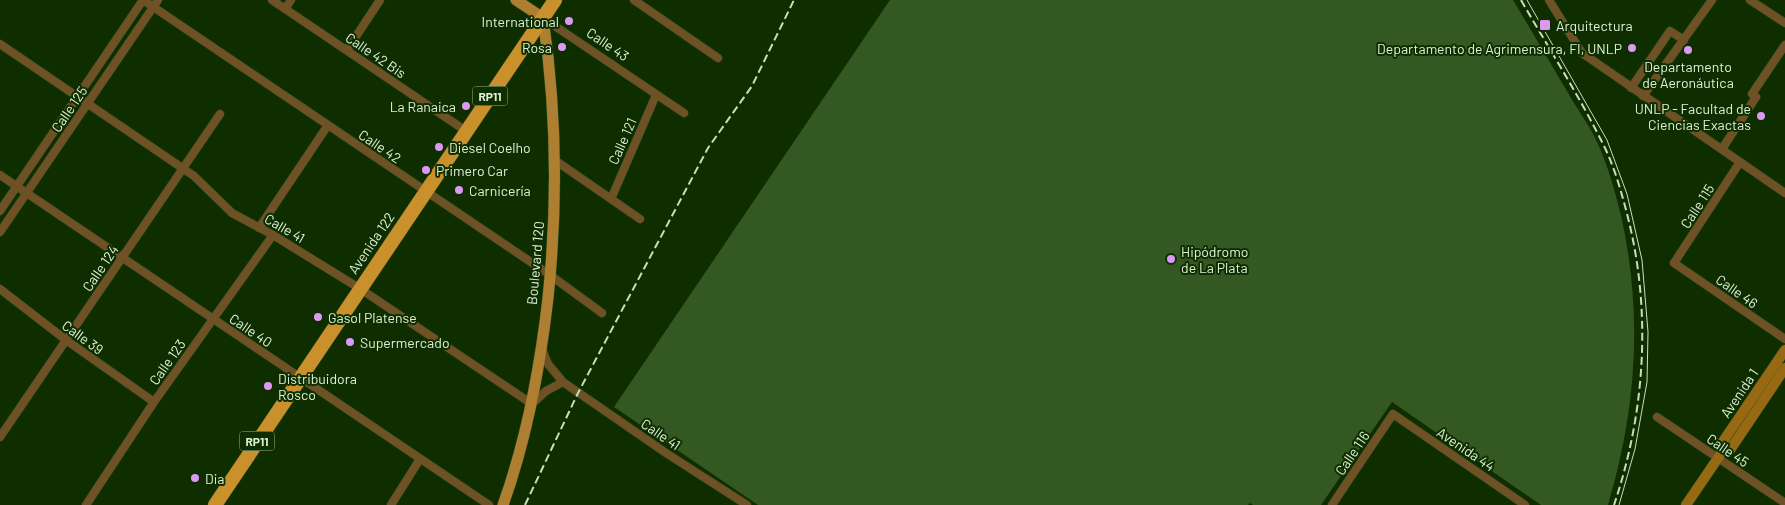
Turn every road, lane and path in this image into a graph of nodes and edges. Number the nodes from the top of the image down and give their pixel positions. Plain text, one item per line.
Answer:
1 (143, 0) edge
2 (272, 0) edge
3 (291, 0) edge
4 (380, 0) edge
5 (516, 0) edge
6 (555, 0) edge
7 (634, 0) edge
8 (1549, 0) edge
9 (1712, 0) edge
10 (1750, 0) edge
11 (156, 3) edge
12 (285, 9) junction
13 (543, 18) junction
14 (1785, 23) edge
15 (1684, 40) junction
16 (0, 44) edge
17 (1785, 45) edge
18 (347, 50) junction
19 (718, 58) dead end
20 (1631, 88) junction
21 (656, 94) junction
22 (77, 96) junction
23 (1643, 96) junction
24 (88, 104) junction
25 (684, 113) dead end
26 (220, 114) dead end
27 (328, 125) junction
28 (466, 131) junction
29 (1722, 149) junction
30 (556, 161) junction
31 (1740, 162) junction
32 (184, 169) junction
33 (0, 174) edge
34 (17, 186) junction
35 (425, 192) junction
36 (27, 193) junction
37 (1785, 193) edge
38 (611, 198) junction
39 (0, 210) edge
40 (640, 219) dead end
41 (259, 228) junction
42 (0, 232) edge
43 (273, 235) junction
44 (122, 257) junction
45 (1674, 263) joint
46 (550, 275) junction
47 (359, 288) junction
48 (0, 289) edge
49 (602, 313) dead end
50 (213, 319) junction
51 (1785, 339) edge
52 (66, 340) junction
53 (542, 347) junction
54 (1785, 350) edge
55 (1785, 368) edge
56 (300, 378) junction
57 (563, 382) junction
58 (154, 402) junction
59 (532, 404) junction
60 (1393, 414) joint
61 (1657, 417) dead end
62 (0, 437) edge
63 (1720, 455) junction
64 (420, 459) junction
65 (1513, 497) junction
66 (220, 503) edge
67 (1785, 503) edge
68 (86, 505) edge
69 (391, 505) edge
70 (489, 505) edge
71 (503, 505) edge
72 (747, 505) edge
73 (1332, 505) edge
74 (1508, 505) edge
75 (1525, 505) edge
76 (1686, 505) edge

1 - 11 street, Calle 42
1 - 22 street, Calle 125
2 - 12 street, Calle 42 Bis
3 - 12 street
4 - 18 street
5 - 13 main road, Calle 43
6 - 13 highway, Avenida 122 / RP11
7 - 19 street
8 - 20 street
9 - 15 street
10 - 14 street
11 - 24 street, Calle 125
11 - 27 street, Calle 42
12 - 18 street, Calle 42 Bis
13 - 21 street, Calle 43
13 - 28 highway, Avenida 122 / RP11
13 - 30 main road, Boulevard 120
15 - 20 street
15 - 23 street
16 - 22 street, Calle 41
17 - 29 street
18 - 28 street, Calle 42 Bis
20 - 23 street
21 - 25 street, Calle 43
21 - 38 street, Calle 121
22 - 24 street, Calle 41
22 - 34 street, Calle 125
23 - 29 street
24 - 32 street, Calle 41
24 - 36 street, Calle 125
26 - 32 street, Calle 124
27 - 35 street, Calle 42
27 - 41 street
28 - 35 highway, Avenida 122 / RP11
29 - 31 street
30 - 38 street
30 - 46 main road, Boulevard 120
31 - 37 street
31 - 45 street, Calle 115
32 - 41 street, Calle 41
32 - 44 street, Calle 124
33 - 34 street, Calle 40
34 - 36 street, Calle 40
34 - 39 street, Calle 125
35 - 46 street, Calle 42
35 - 47 highway, Avenida 122 / RP11
36 - 42 street, Calle 125
36 - 44 street, Calle 40
38 - 40 street
41 - 43 street, Calle 41
43 - 47 street, Calle 41
43 - 50 street, Calle 123
44 - 50 street, Calle 40
44 - 52 street, Calle 124
45 - 51 street, Calle 46
46 - 49 street, Calle 42
46 - 53 main road, Boulevard 120
47 - 56 highway, Avenida 122 / RP11
47 - 59 street, Calle 41
48 - 52 street, Calle 39
50 - 56 street, Calle 40
50 - 58 street, Calle 123
52 - 58 street, Calle 39
52 - 62 street, Calle 124
53 - 57 street, Calle 41
53 - 59 main road, Boulevard 120
54 - 63 main road, Avenida 1
55 - 63 main road, Avenida 1
56 - 64 street, Calle 40
56 - 66 highway, Avenida 122 / RP11
57 - 59 street
57 - 72 street, Calle 41
58 - 68 street, Calle 123
59 - 71 main road, Boulevard 120
60 - 65 street, Avenida 44
60 - 73 street, Calle 116
61 - 63 street, Calle 45
63 - 67 street, Calle 45
63 - 76 main road, Avenida 1
64 - 69 street
64 - 70 street, Calle 40
65 - 74 street
65 - 75 street, Avenida 44

